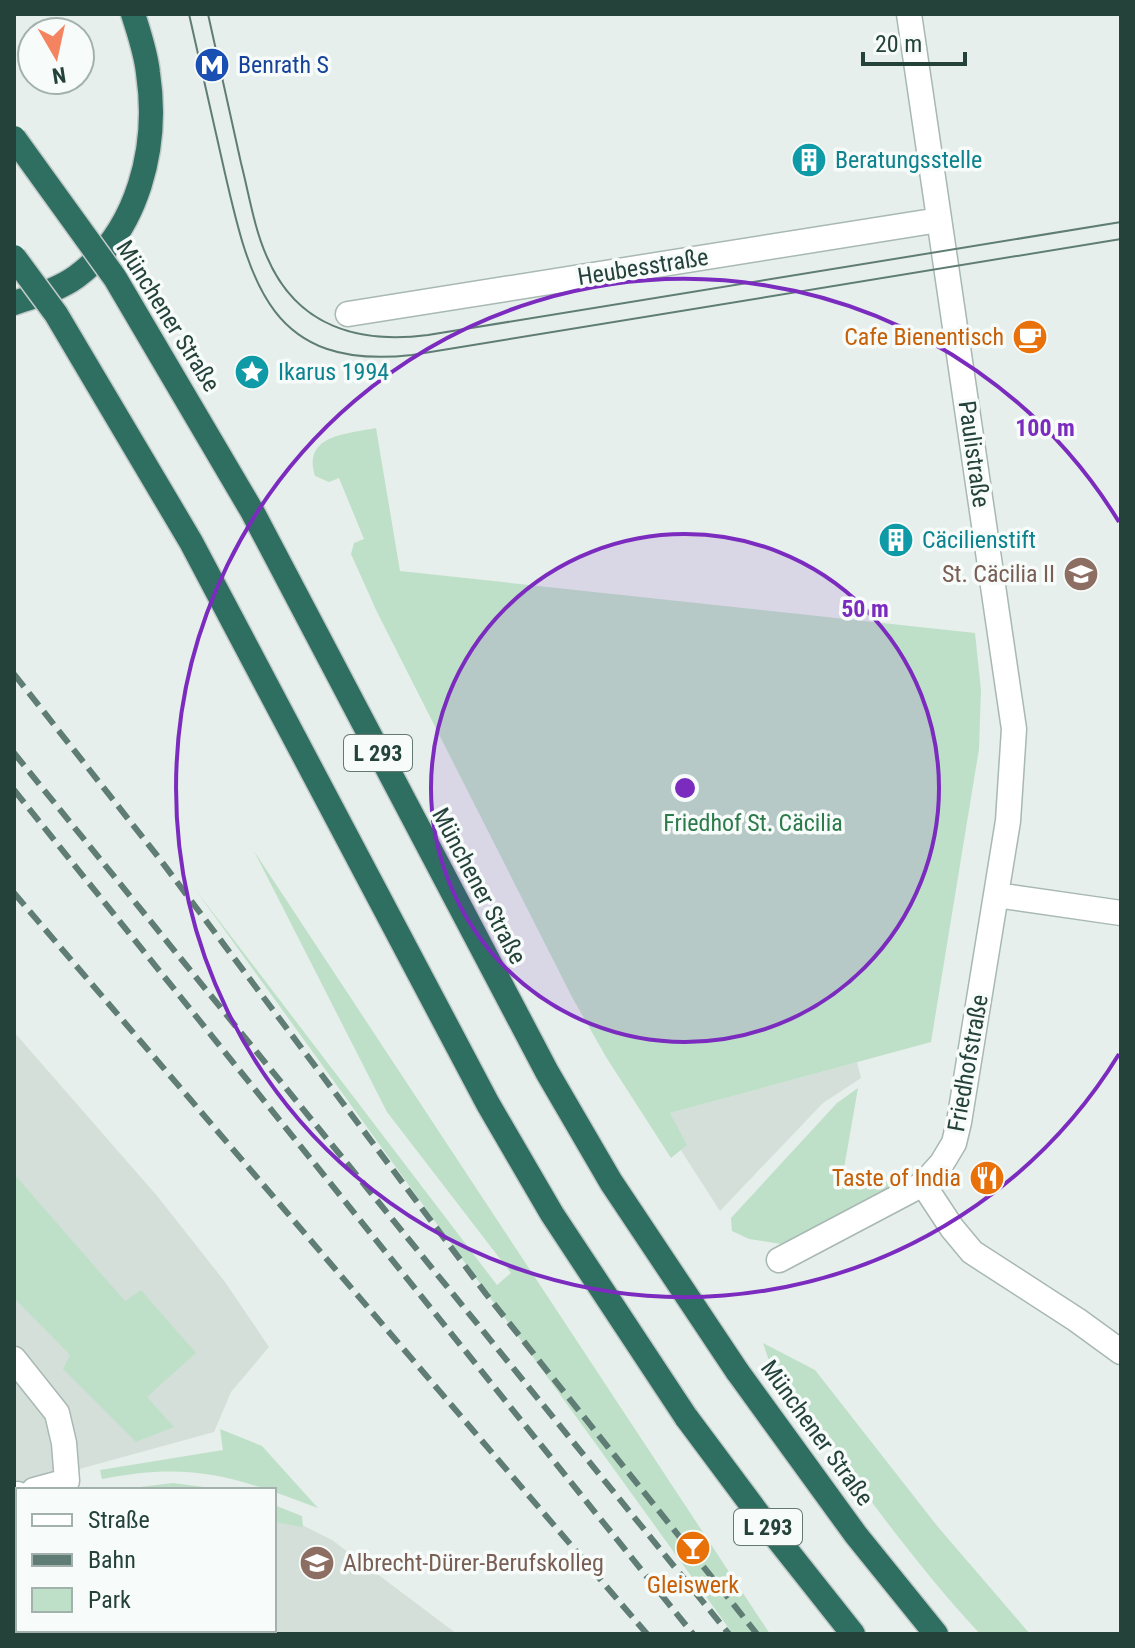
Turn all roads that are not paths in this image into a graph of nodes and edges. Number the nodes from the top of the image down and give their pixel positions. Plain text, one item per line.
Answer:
1 (133, 14) edge
2 (909, 14) edge
3 (14, 138) edge
4 (939, 220) junction
5 (14, 257) edge
6 (14, 303) edge
7 (348, 314) dead end
8 (996, 895) junction
9 (1121, 913) edge
10 (923, 1184) junction
11 (779, 1260) dead end
12 (1121, 1352) edge
13 (14, 1359) edge
14 (41, 1488) edge
15 (853, 1634) edge
16 (936, 1634) edge

1 - 6 highway
2 - 4 street, Paulistraße
3 - 16 highway, Münchener Straße / L 293, bridge
4 - 7 street, Heubesstraße
4 - 8 street, Paulistraße
5 - 15 highway, L 293, bridge
8 - 9 street
8 - 10 street, Friedhofstraße
10 - 11 street, Friedhofstraße
10 - 12 street
13 - 14 street

